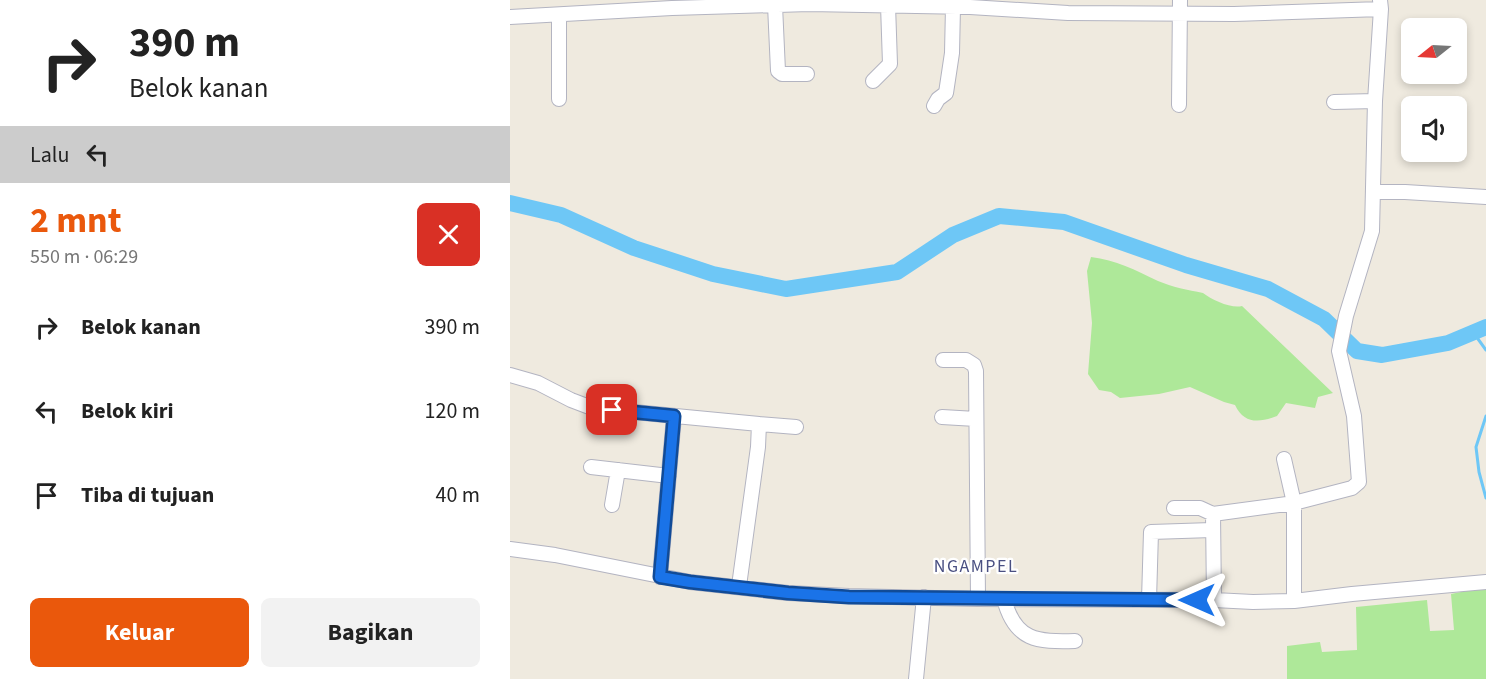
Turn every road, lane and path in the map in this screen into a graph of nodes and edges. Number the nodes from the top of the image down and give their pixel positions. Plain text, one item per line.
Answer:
1 (709, 4) edge
2 (1380, 4) edge
3 (775, 5) junction
4 (888, 5) junction
5 (953, 7) junction
6 (1180, 7) edge
7 (559, 15) junction
8 (510, 17) edge
9 (807, 74) dead end
10 (873, 81) dead end
11 (559, 99) dead end
12 (1375, 101) junction
13 (1334, 102) dead end
14 (1179, 105) dead end
15 (934, 106) dead end
16 (1373, 192) junction
17 (1486, 196) edge
18 (943, 360) dead end
19 (510, 375) edge
20 (674, 416) junction
21 (942, 417) dead end
22 (976, 418) junction
23 (759, 424) junction
24 (796, 427) dead end
25 (1284, 459) dead end
26 (591, 467) dead end
27 (618, 470) junction
28 (669, 476) junction
29 (1294, 503) junction
30 (612, 505) dead end
31 (1174, 508) dead end
32 (1213, 514) junction
33 (1212, 530) junction
34 (510, 549) edge
35 (660, 577) junction
36 (1486, 582) edge
37 (739, 586) junction
38 (924, 597) junction
39 (978, 599) junction
40 (1004, 599) junction
41 (1149, 600) junction
42 (1214, 600) junction
43 (1294, 601) junction
44 (1075, 641) dead end
45 (916, 679) edge

1 - 3 street
1 - 7 street
2 - 6 street
2 - 12 street
3 - 4 street
3 - 9 street
4 - 5 street
4 - 10 street
5 - 6 street
5 - 15 street
6 - 14 street
7 - 8 street
7 - 11 street
12 - 13 street
12 - 16 street
16 - 17 street
16 - 29 street
18 - 22 street
19 - 20 street
20 - 23 street
20 - 28 street
21 - 22 street
22 - 39 street
23 - 24 street
23 - 37 street
25 - 29 street
26 - 27 street
27 - 28 street
27 - 30 street
28 - 35 street
29 - 32 street
29 - 43 street
31 - 32 street
32 - 33 street
33 - 41 street
33 - 42 street
34 - 35 street
35 - 37 street
36 - 43 street
37 - 38 street
38 - 39 street
38 - 45 street
39 - 40 street
40 - 41 street
40 - 44 street
41 - 42 street
42 - 43 street

